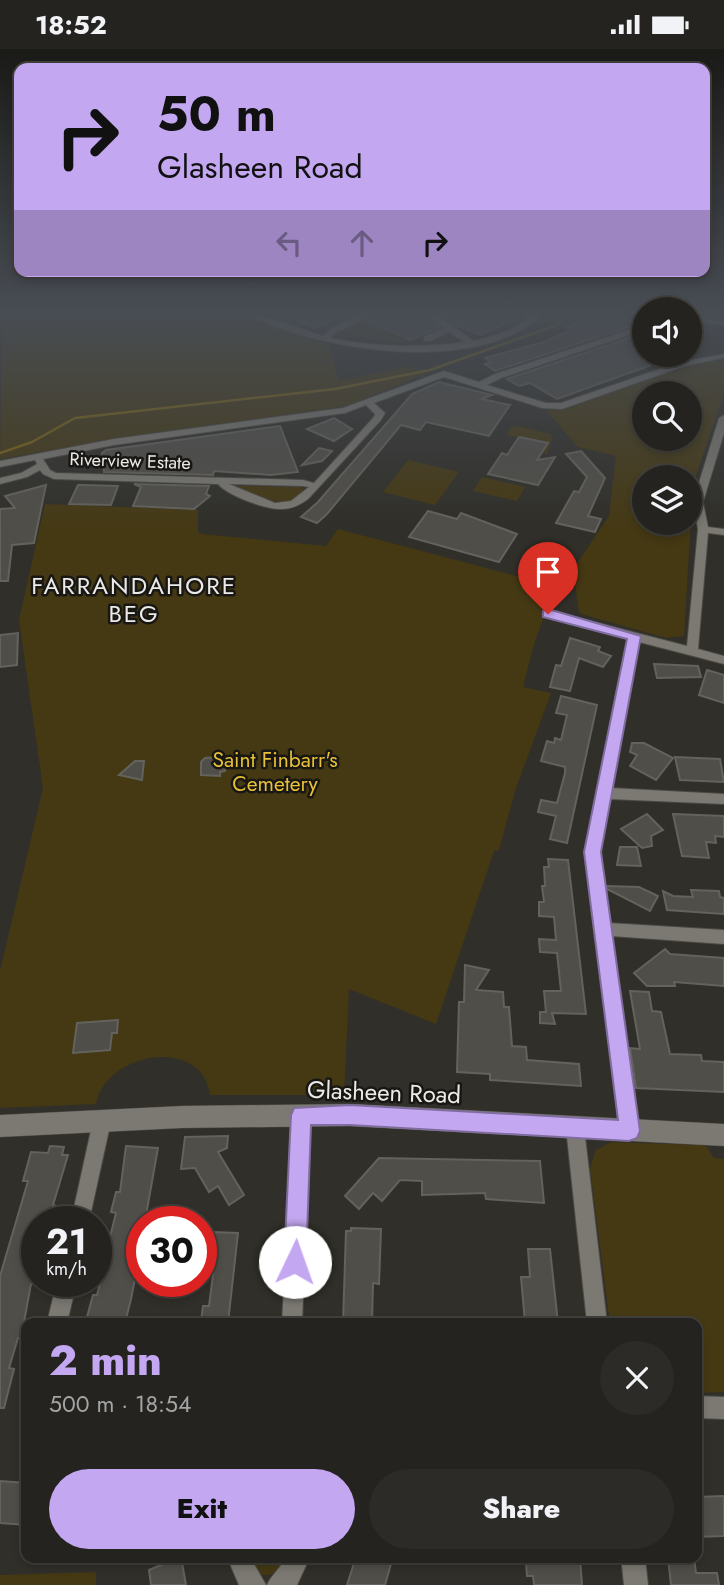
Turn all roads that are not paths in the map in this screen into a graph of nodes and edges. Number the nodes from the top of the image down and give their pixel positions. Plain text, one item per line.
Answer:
1 (414, 385) edge
2 (480, 385) edge
3 (623, 385) edge
4 (369, 403) junction
5 (724, 418) edge
6 (711, 457) junction
7 (724, 460) edge
8 (39, 461) junction
9 (0, 464) edge
10 (0, 481) edge
11 (221, 482) junction
12 (316, 487) junction
13 (703, 529) junction
14 (724, 532) edge
15 (548, 614) dead end
16 (634, 636) junction
17 (692, 652) junction
18 (724, 660) edge
19 (602, 793) junction
20 (724, 799) edge
21 (603, 929) junction
22 (724, 937) edge
23 (302, 1115) junction
24 (102, 1121) junction
25 (0, 1126) edge
26 (575, 1128) junction
27 (629, 1131) junction
28 (724, 1135) edge
29 (83, 1206) edge
30 (63, 1297) edge
31 (58, 1318) edge
32 (292, 1318) edge
33 (596, 1318) edge
34 (702, 1407) edge
35 (724, 1408) edge
36 (240, 1563) edge
37 (296, 1563) edge
38 (634, 1563) edge
39 (254, 1585) edge
40 (279, 1585) edge
41 (636, 1585) edge

1 - 4 street, Riverview Estate
2 - 3 street
4 - 8 street, Riverview Estate
4 - 12 street, Riverview Estate
5 - 6 street
6 - 7 street
6 - 13 street
8 - 9 street, Riverview Estate
8 - 10 street, Riverview Estate
8 - 11 street, Riverview Estate
11 - 12 street, Riverview Estate
11 - 12 street, Riverview Estate
13 - 14 street
13 - 17 street
15 - 16 street
16 - 17 street
16 - 19 street
17 - 18 street
19 - 20 street
19 - 21 street
21 - 22 street
21 - 27 street
23 - 24 main road, Glasheen Road
23 - 26 main road, Glasheen Road
23 - 32 street
24 - 25 main road, Glasheen Road
24 - 29 street
26 - 27 main road, Glasheen Road
26 - 33 street
27 - 28 main road, Glasheen Road
30 - 31 street
34 - 35 street
36 - 39 street
37 - 40 street
38 - 41 street

